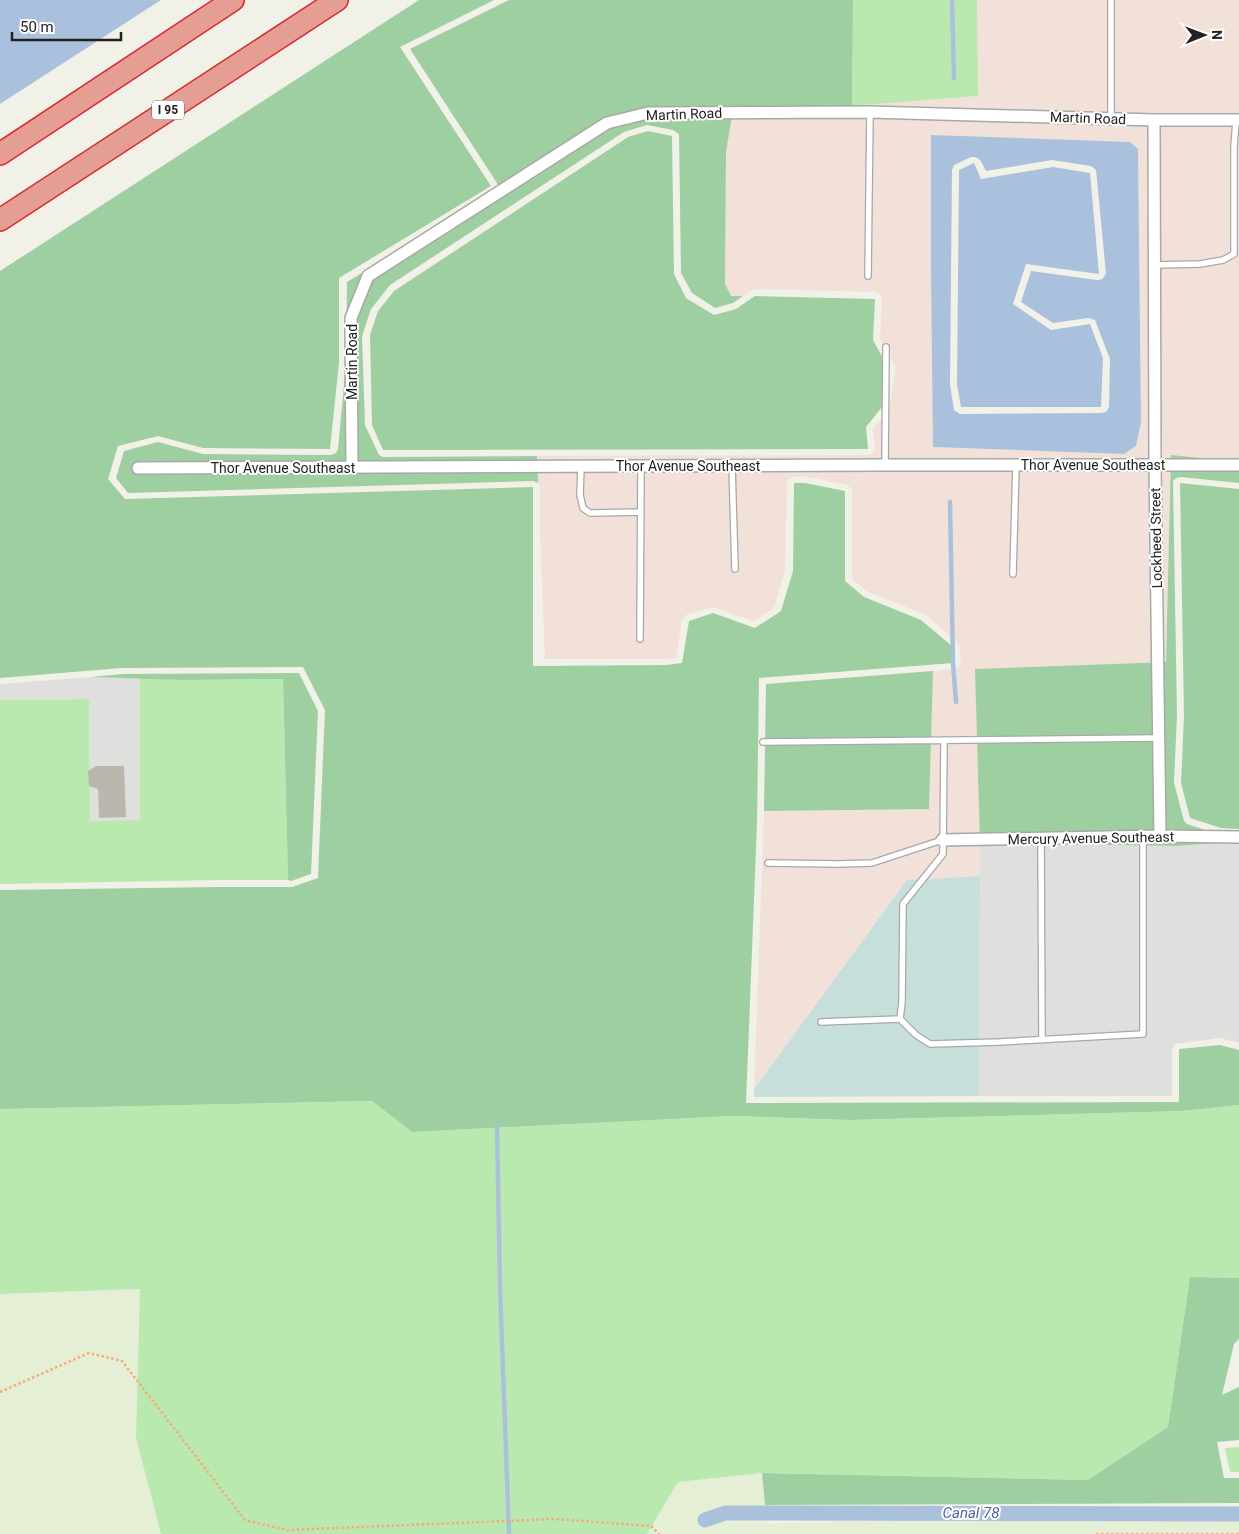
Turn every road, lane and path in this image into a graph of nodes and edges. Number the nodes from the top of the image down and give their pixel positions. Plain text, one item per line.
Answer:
1 (233, 0) edge
2 (337, 0) edge
3 (1111, 0) edge
4 (870, 112) junction
5 (1112, 118) junction
6 (1154, 120) junction
7 (1237, 120) edge
8 (0, 154) edge
9 (0, 220) edge
10 (1154, 265) junction
11 (868, 276) dead end
12 (886, 347) dead end
13 (885, 465) junction
14 (1016, 465) junction
15 (1239, 465) edge
16 (581, 466) junction
17 (641, 466) junction
18 (732, 466) junction
19 (1154, 466) junction
20 (352, 467) junction
21 (138, 468) dead end
22 (641, 512) junction
23 (735, 569) dead end
24 (1013, 574) dead end
25 (640, 640) dead end
26 (1158, 738) junction
27 (944, 740) junction
28 (763, 742) dead end
29 (1143, 836) junction
30 (1160, 836) junction
31 (1239, 837) edge
32 (1041, 838) junction
33 (942, 840) junction
34 (768, 863) dead end
35 (900, 1019) junction
36 (821, 1022) dead end
37 (1042, 1040) junction
38 (0, 1392) edge
39 (659, 1534) edge
40 (1096, 1534) edge
41 (1239, 1534) edge

1 - 8 highway
2 - 9 highway, I 95
3 - 5 lane
4 - 5 street, Martin Road
4 - 11 lane
4 - 20 street, Martin Road
5 - 6 street, Martin Road
6 - 7 street, Martin Road
6 - 10 street, Lockheed Street
7 - 10 lane
10 - 19 street, Lockheed Street
12 - 13 lane
13 - 14 street, Thor Avenue Southeast
13 - 18 street, Thor Avenue Southeast
14 - 19 street, Thor Avenue Southeast
14 - 24 lane
15 - 19 street, Thor Avenue Southeast
16 - 17 street, Thor Avenue Southeast
16 - 20 street, Thor Avenue Southeast
16 - 22 lane
17 - 18 street, Thor Avenue Southeast
17 - 22 lane
18 - 23 lane
19 - 26 street, Lockheed Street
20 - 21 street, Thor Avenue Southeast
22 - 25 lane
26 - 27 lane
26 - 30 street, Lockheed Street
27 - 28 lane
27 - 33 lane
29 - 30 street, Mercury Avenue Southeast
29 - 32 street, Mercury Avenue Southeast
29 - 37 lane
30 - 31 street, Mercury Avenue Southeast
32 - 33 street, Mercury Avenue Southeast
32 - 37 lane
33 - 34 lane
33 - 35 lane
35 - 36 lane
35 - 37 lane
38 - 39 path
40 - 41 path

